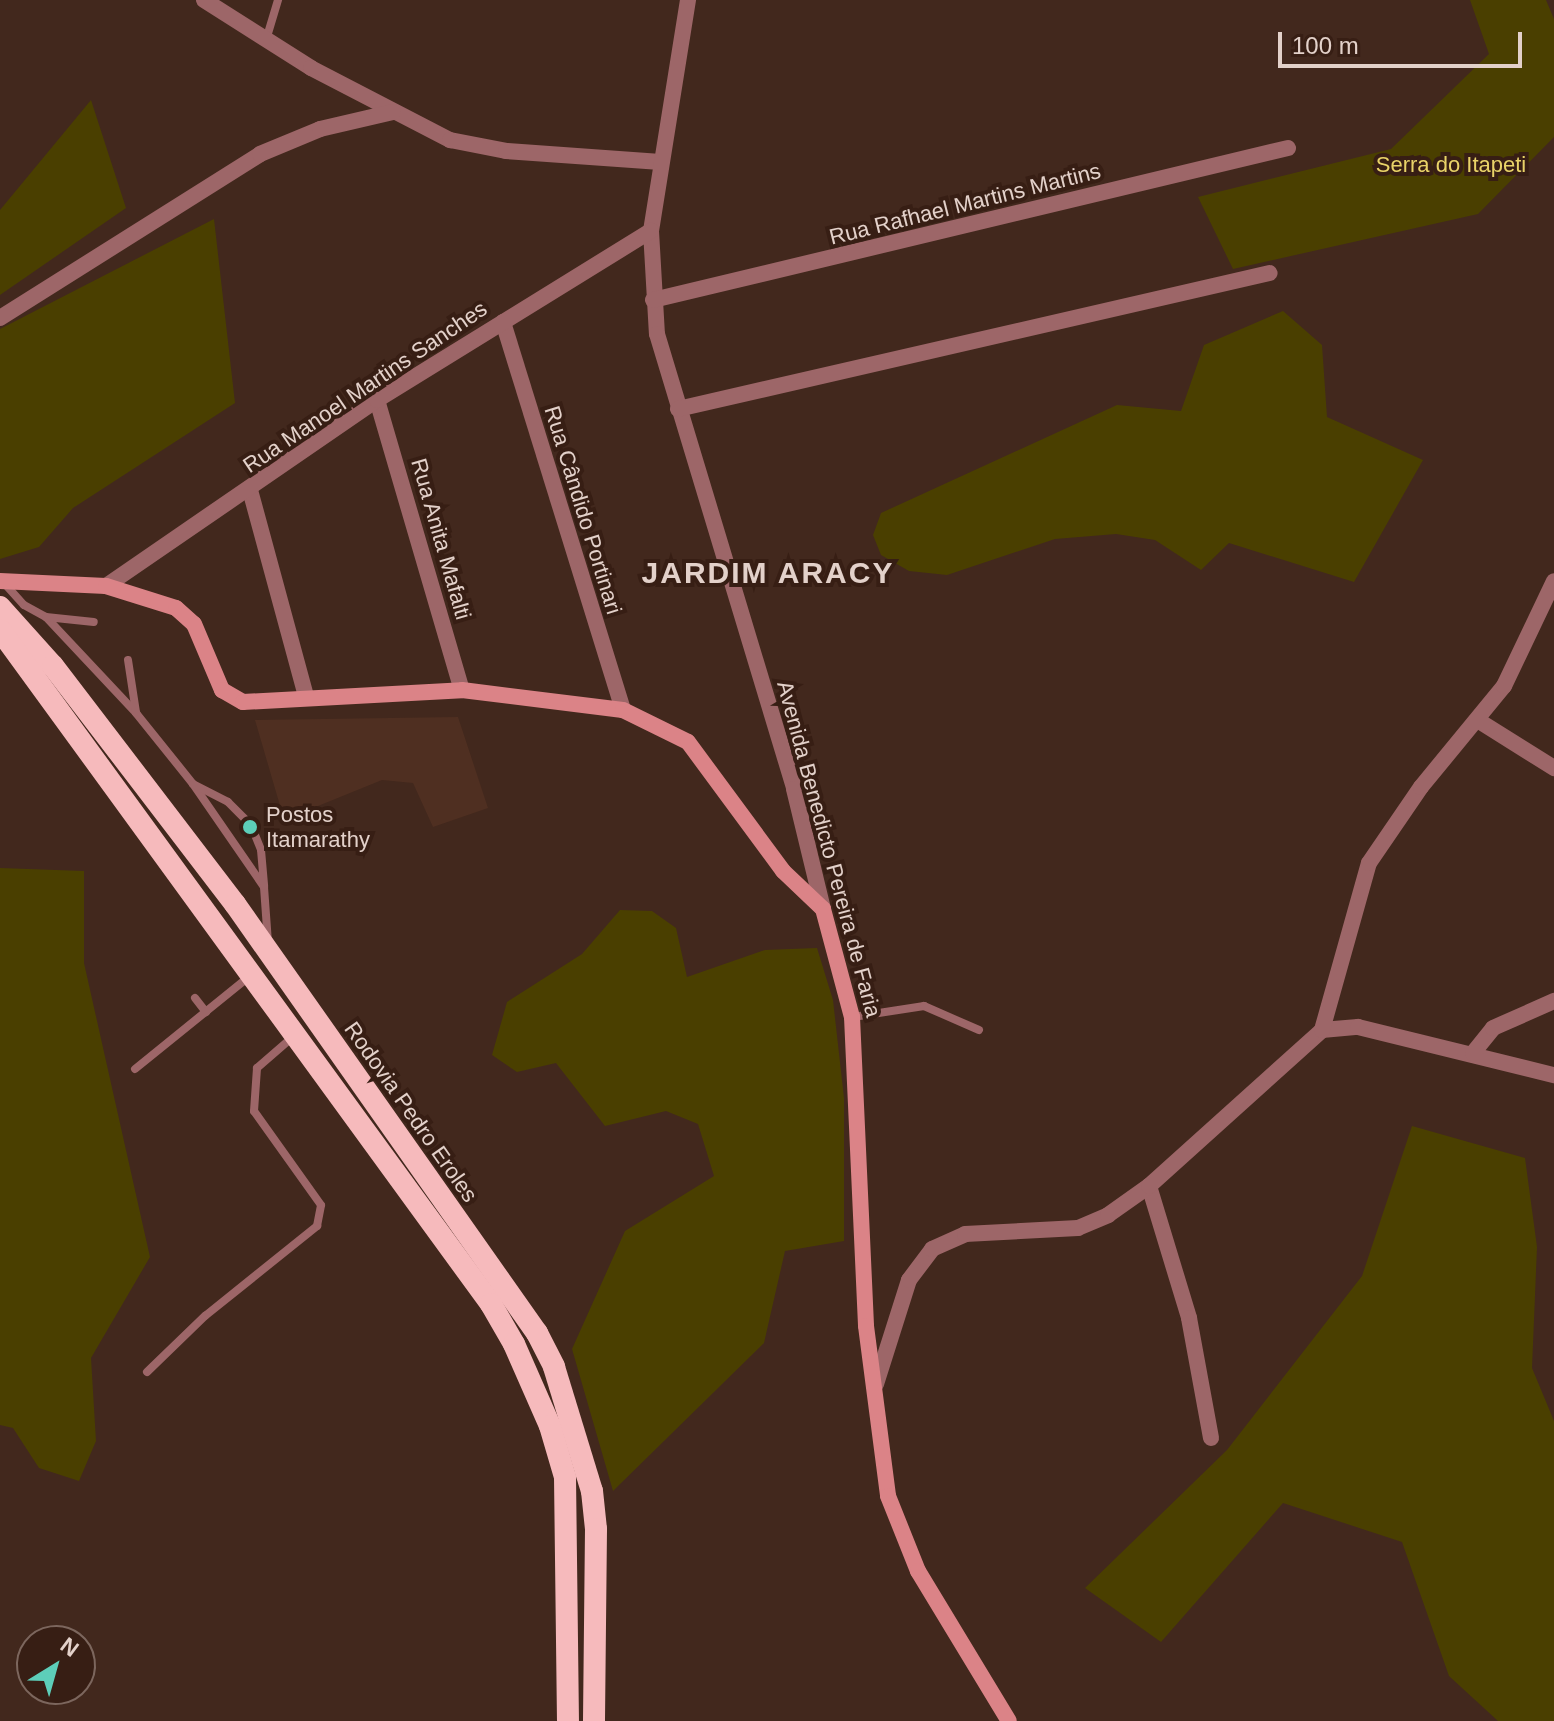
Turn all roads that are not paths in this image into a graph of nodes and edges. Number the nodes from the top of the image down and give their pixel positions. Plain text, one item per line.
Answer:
1 (204, 0) edge
2 (278, 0) edge
3 (688, 0) edge
4 (266, 41) junction
5 (393, 112) junction
6 (1288, 148) dead end
7 (661, 162) junction
8 (651, 231) junction
9 (1270, 273) dead end
10 (653, 300) junction
11 (0, 318) edge
12 (503, 322) junction
13 (377, 400) junction
14 (678, 409) junction
15 (250, 490) junction
16 (1, 581) edge
17 (1554, 581) edge
18 (106, 586) junction
19 (0, 607) edge
20 (46, 617) junction
21 (94, 622) dead end
22 (0, 630) edge
23 (128, 660) dead end
24 (462, 690) junction
25 (306, 696) junction
26 (623, 710) junction
27 (136, 713) junction
28 (1479, 721) junction
29 (1554, 768) edge
30 (193, 784) junction
31 (207, 868) junction
32 (264, 887) junction
33 (188, 892) junction
34 (823, 909) junction
35 (268, 952) junction
36 (251, 975) junction
37 (195, 998) dead end
38 (1554, 1001) edge
39 (206, 1012) junction
40 (852, 1017) junction
41 (979, 1030) dead end
42 (1322, 1030) junction
43 (296, 1035) junction
44 (1473, 1053) junction
45 (135, 1069) dead end
46 (1554, 1075) edge
47 (1149, 1186) junction
48 (147, 1372) dead end
49 (876, 1384) junction
50 (1211, 1438) dead end
51 (568, 1721) edge
52 (594, 1721) edge
53 (1009, 1721) edge

1 - 4 street
2 - 4 lane
3 - 7 street, Avenida Benedicto Pereira de Faria
4 - 5 street
5 - 7 street
5 - 11 street
6 - 10 street, Rua Rafhael Martins Martins
7 - 8 street, Avenida Benedicto Pereira de Faria
8 - 10 street, Avenida Benedicto Pereira de Faria
8 - 12 street, Rua Manoel Martins Sanches
9 - 14 street
10 - 14 street, Avenida Benedicto Pereira de Faria
12 - 13 street, Rua Manoel Martins Sanches
12 - 26 street, Rua Cândido Portinari
13 - 15 street, Rua Manoel Martins Sanches
13 - 24 street, Rua Anita Mafalti
14 - 34 street, Avenida Benedicto Pereira de Faria
15 - 18 street, Rua Manoel Martins Sanches
15 - 25 street
16 - 18 main road
16 - 20 lane
17 - 28 street
18 - 25 main road
19 - 31 highway, Rodovia Pedro Eroles
20 - 21 lane
20 - 27 lane
22 - 33 highway
23 - 27 lane
24 - 25 main road
24 - 26 main road
26 - 34 main road
27 - 30 lane
28 - 29 street
28 - 42 street
30 - 32 lane
30 - 32 lane
31 - 33 highway
31 - 35 highway, Rodovia Pedro Eroles
32 - 35 lane
33 - 36 highway
34 - 40 main road, Avenida Benedicto Pereira de Faria
35 - 52 highway, Rodovia Pedro Eroles
36 - 39 lane
36 - 43 highway
37 - 39 lane
38 - 44 street
39 - 45 lane
40 - 41 lane
40 - 49 main road, Avenida Benedicto Pereira de Faria
42 - 44 street
42 - 47 street
43 - 48 lane
43 - 51 highway
44 - 46 street
47 - 49 street
47 - 50 street
49 - 53 main road, Avenida Benedicto Pereira de Faria

